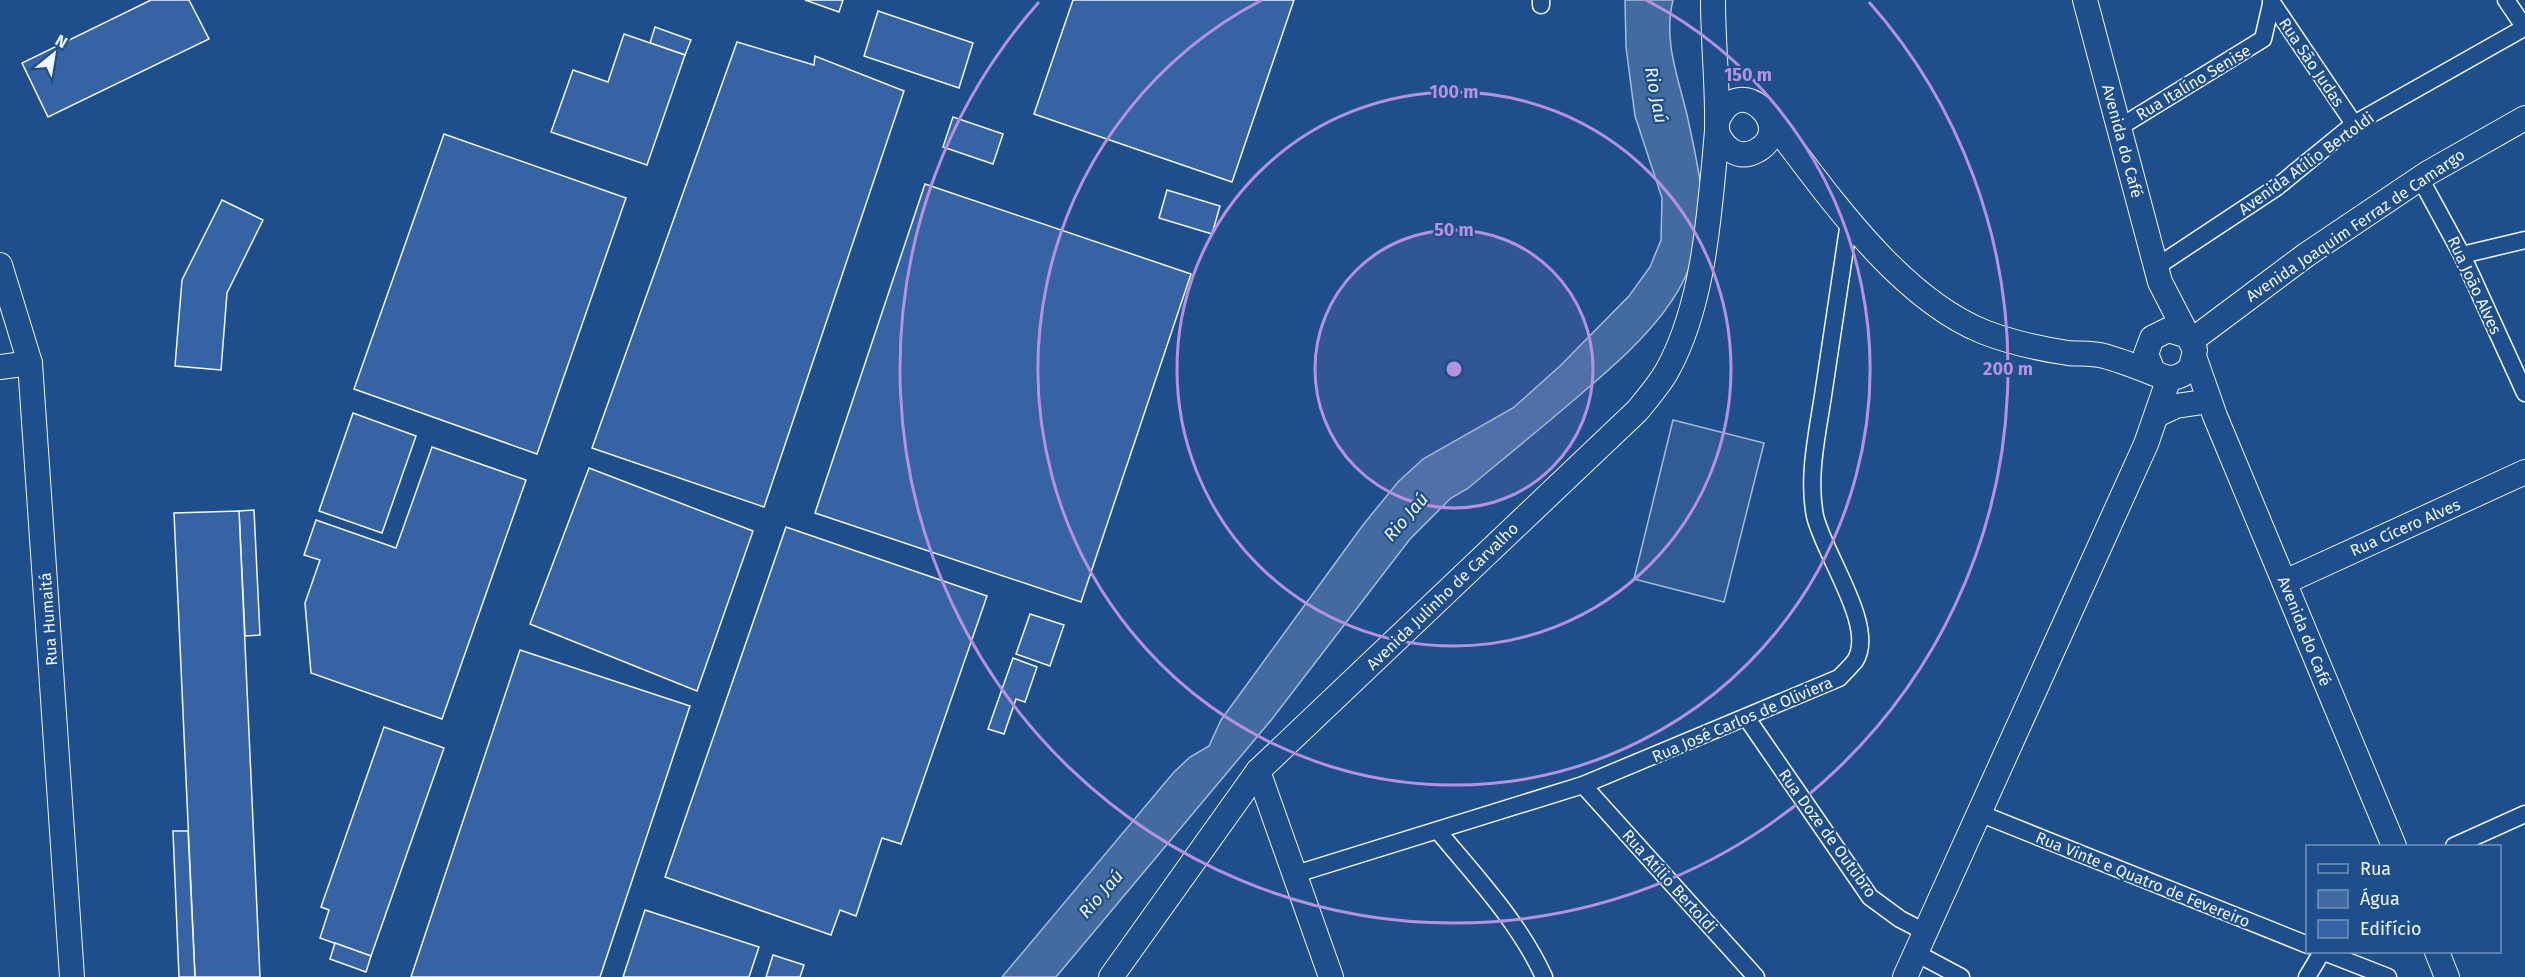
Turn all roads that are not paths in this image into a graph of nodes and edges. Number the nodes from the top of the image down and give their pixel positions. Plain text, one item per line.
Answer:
1 (1713, 0) edge
2 (2085, 0) edge
3 (2271, 0) edge
4 (2506, 0) edge
5 (2525, 28) edge
6 (1715, 55) junction
7 (1753, 102) junction
8 (2525, 118) edge
9 (1770, 119) junction
10 (2354, 124) junction
11 (1717, 126) junction
12 (2120, 127) junction
13 (1753, 152) junction
14 (1811, 172) junction
15 (2420, 178) junction
16 (1711, 190) junction
17 (1849, 222) junction
18 (2525, 240) edge
19 (2462, 255) junction
20 (2158, 275) junction
21 (2, 281) edge
22 (2154, 339) junction
23 (2104, 356) junction
24 (2181, 360) junction
25 (30, 363) junction
26 (0, 367) edge
27 (2525, 393) edge
28 (2209, 409) junction
29 (2157, 415) junction
30 (2525, 472) edge
31 (2285, 582) junction
32 (1746, 717) junction
33 (1258, 771) junction
34 (1583, 785) junction
35 (1979, 813) junction
36 (2525, 814) edge
37 (1438, 831) junction
38 (2394, 845) edge
39 (2456, 845) edge
40 (1296, 874) junction
41 (1921, 942) junction
42 (2306, 945) edge
43 (2322, 953) edge
44 (2328, 953) edge
45 (2438, 953) edge
46 (72, 977) edge
47 (1112, 977) edge
48 (1331, 977) edge
49 (1544, 977) edge
50 (1756, 977) edge
51 (1905, 977) edge
52 (1960, 977) edge
53 (2307, 977) edge
54 (2388, 977) edge
55 (2447, 977) edge

1 - 6 street, Avenida Julinho de Carvalho
2 - 12 street, Avenida do Café
3 - 10 street, Rua São Judas
3 - 12 street, Rua Italíno Senise
4 - 5 street, Avenida Atílio Bertoldi
5 - 10 street, Avenida Atílio Bertoldi
6 - 7 street
6 - 11 street, Avenida Julinho de Carvalho
7 - 9 street
7 - 11 street
8 - 15 street, Avenida Joaquim Ferraz de Camargo
9 - 13 street
9 - 14 street
10 - 20 street, Avenida Atílio Bertoldi
11 - 13 street
11 - 16 street, Avenida Julinho de Carvalho
12 - 20 street, Avenida do Café
13 - 14 street
13 - 16 street
14 - 17 street
15 - 19 street, Rua João Alves
15 - 24 street, Avenida Joaquim Ferraz de Camargo
16 - 33 street, Avenida Julinho de Carvalho
17 - 23 street
17 - 32 street, Rua José Carlos de Oliviera
18 - 19 street
19 - 27 street, Rua João Alves
20 - 22 street, Avenida do Café
20 - 24 street, Avenida do Café
21 - 25 street, Rua Humaitá
22 - 23 street
22 - 24 street
22 - 24 street, Avenida do Café
23 - 24 street
24 - 28 street, Avenida do Café
24 - 29 street
25 - 26 street
25 - 46 street, Rua Humaitá
28 - 29 street
28 - 31 street, Avenida do Café
29 - 35 street
30 - 31 street, Rua Cícero Alves
31 - 38 street, Avenida do Café
32 - 34 street, Rua José Carlos de Oliviera
32 - 41 street, Rua Doze de Outubro
33 - 40 street
33 - 47 street, Avenida Julinho de Carvalho
34 - 37 street, Rua José Carlos de Oliviera
34 - 50 street, Rua Atílio Bertoldi
35 - 41 street
35 - 42 street, Rua Vinte e Quatro de Fevereiro
36 - 39 street
37 - 40 street, Rua José Carlos de Oliviera
37 - 49 street
40 - 48 street
41 - 51 street
41 - 52 street, Rua Doze de Outubro
43 - 53 street
44 - 54 street
45 - 55 street

